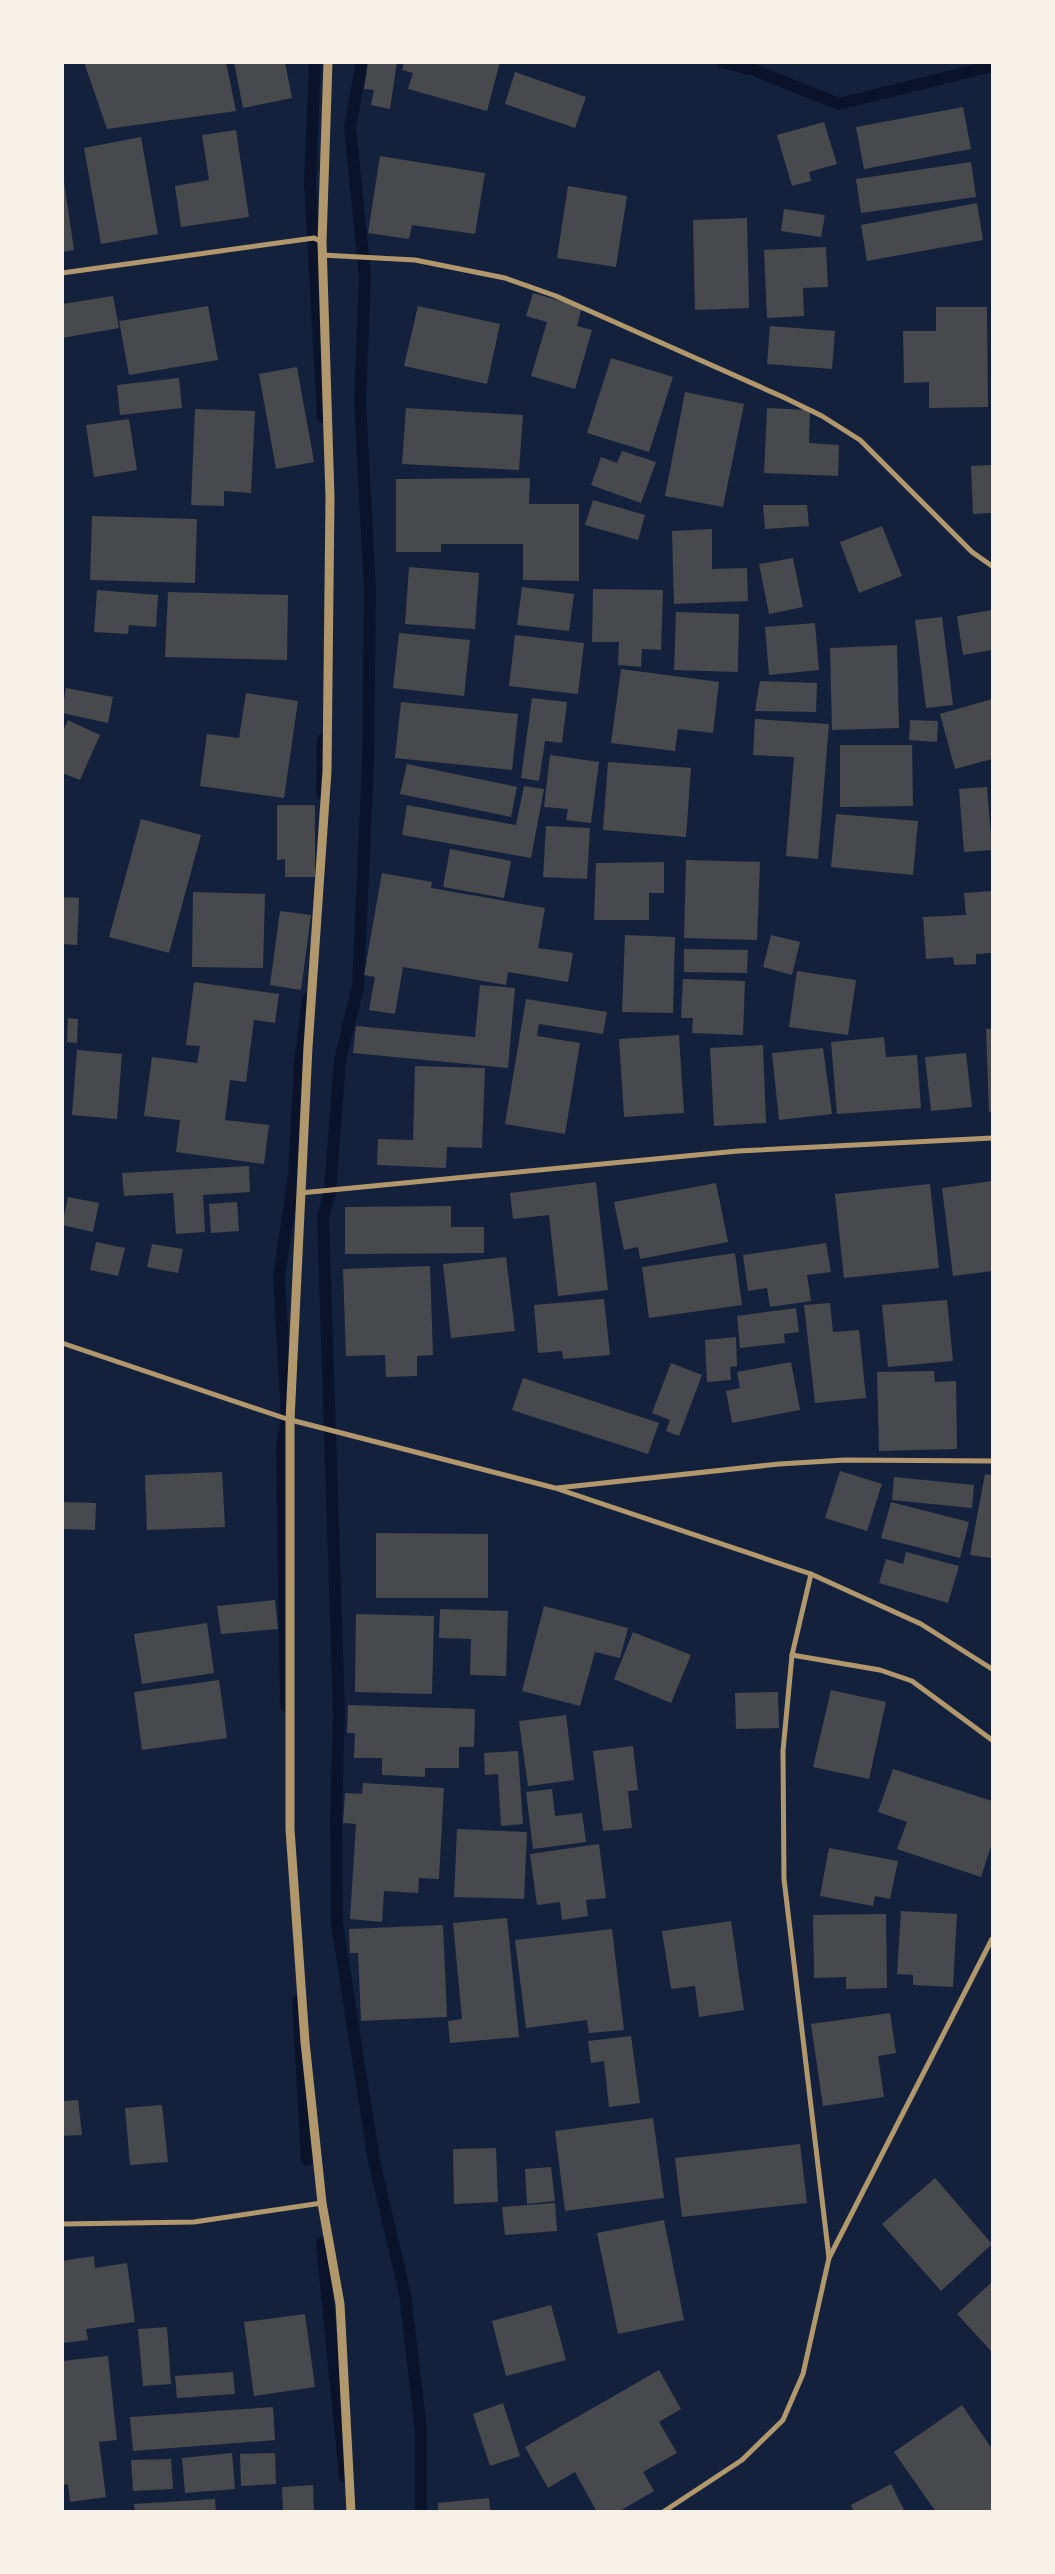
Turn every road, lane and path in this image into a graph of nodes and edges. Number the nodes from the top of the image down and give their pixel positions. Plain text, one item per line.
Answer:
1 (328, 62) edge
2 (322, 242) junction
3 (322, 255) junction
4 (62, 273) edge
5 (992, 566) edge
6 (992, 1138) edge
7 (300, 1193) junction
8 (62, 1343) edge
9 (290, 1420) junction
10 (992, 1461) edge
11 (555, 1488) junction
12 (811, 1574) junction
13 (792, 1655) junction
14 (992, 1669) edge
15 (992, 1740) edge
16 (992, 1939) edge
17 (322, 2203) junction
18 (62, 2224) edge
19 (829, 2258) junction
20 (351, 2512) edge
21 (663, 2512) edge

1 - 2 street
2 - 3 street
2 - 4 street
3 - 5 street
3 - 7 street
6 - 7 street
7 - 9 street
8 - 9 street
9 - 11 street
9 - 17 street
10 - 11 street
11 - 12 street
12 - 13 street
12 - 14 street
13 - 15 street
13 - 19 street
16 - 19 street
17 - 18 street
17 - 20 street
19 - 21 street

